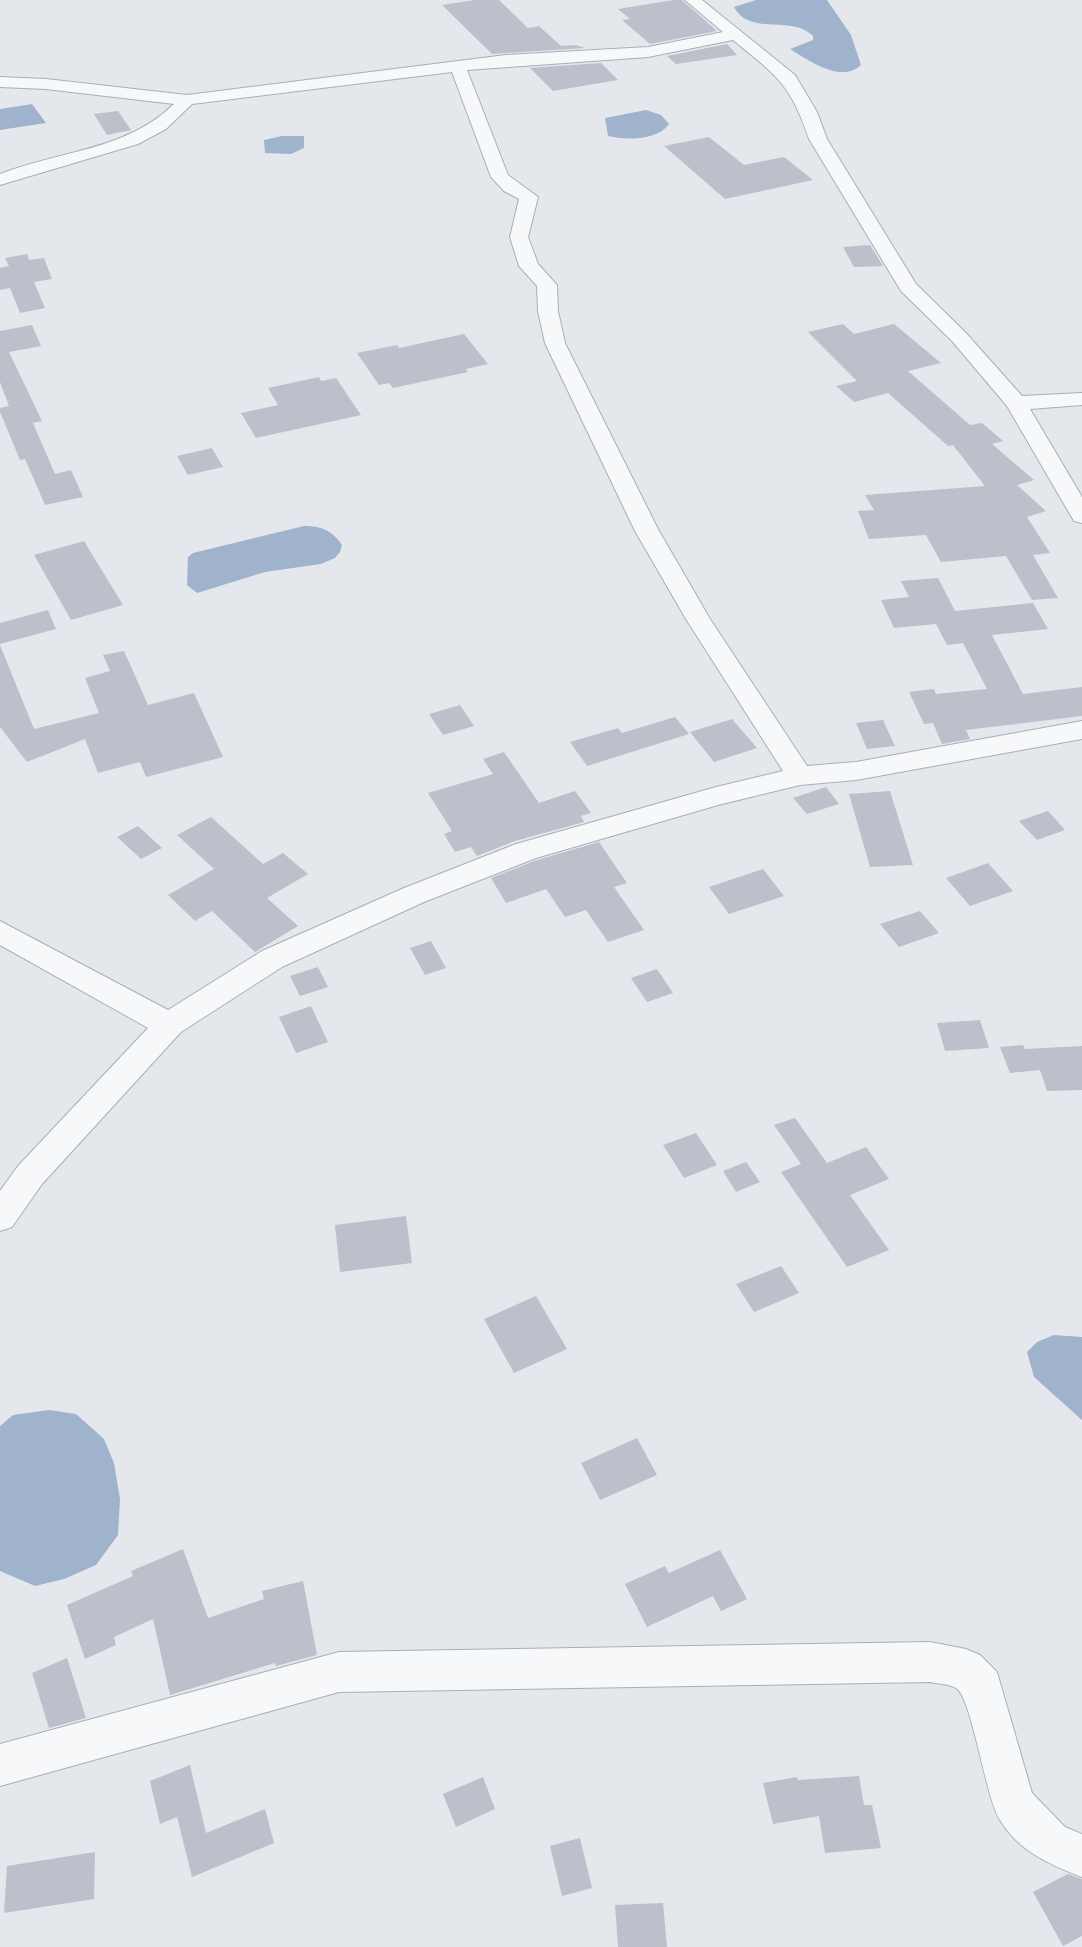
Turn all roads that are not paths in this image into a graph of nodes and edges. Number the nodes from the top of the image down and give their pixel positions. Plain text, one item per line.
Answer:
1 (725, 0) edge
2 (698, 3) edge
3 (734, 35) junction
4 (458, 66) junction
5 (0, 82) edge
6 (187, 100) junction
7 (0, 180) edge
8 (1082, 399) edge
9 (1016, 403) junction
10 (1082, 516) edge
11 (1082, 730) edge
12 (800, 776) junction
13 (0, 932) edge
14 (169, 1025) junction
15 (0, 1217) edge
16 (0, 1765) edge
17 (1082, 1856) edge

1 - 2 street
2 - 3 street
3 - 4 street
3 - 9 street
4 - 6 street
4 - 12 street
5 - 6 street
6 - 7 street
8 - 9 street
9 - 10 street
11 - 12 street
12 - 14 street
13 - 14 street
14 - 15 street
16 - 17 street

